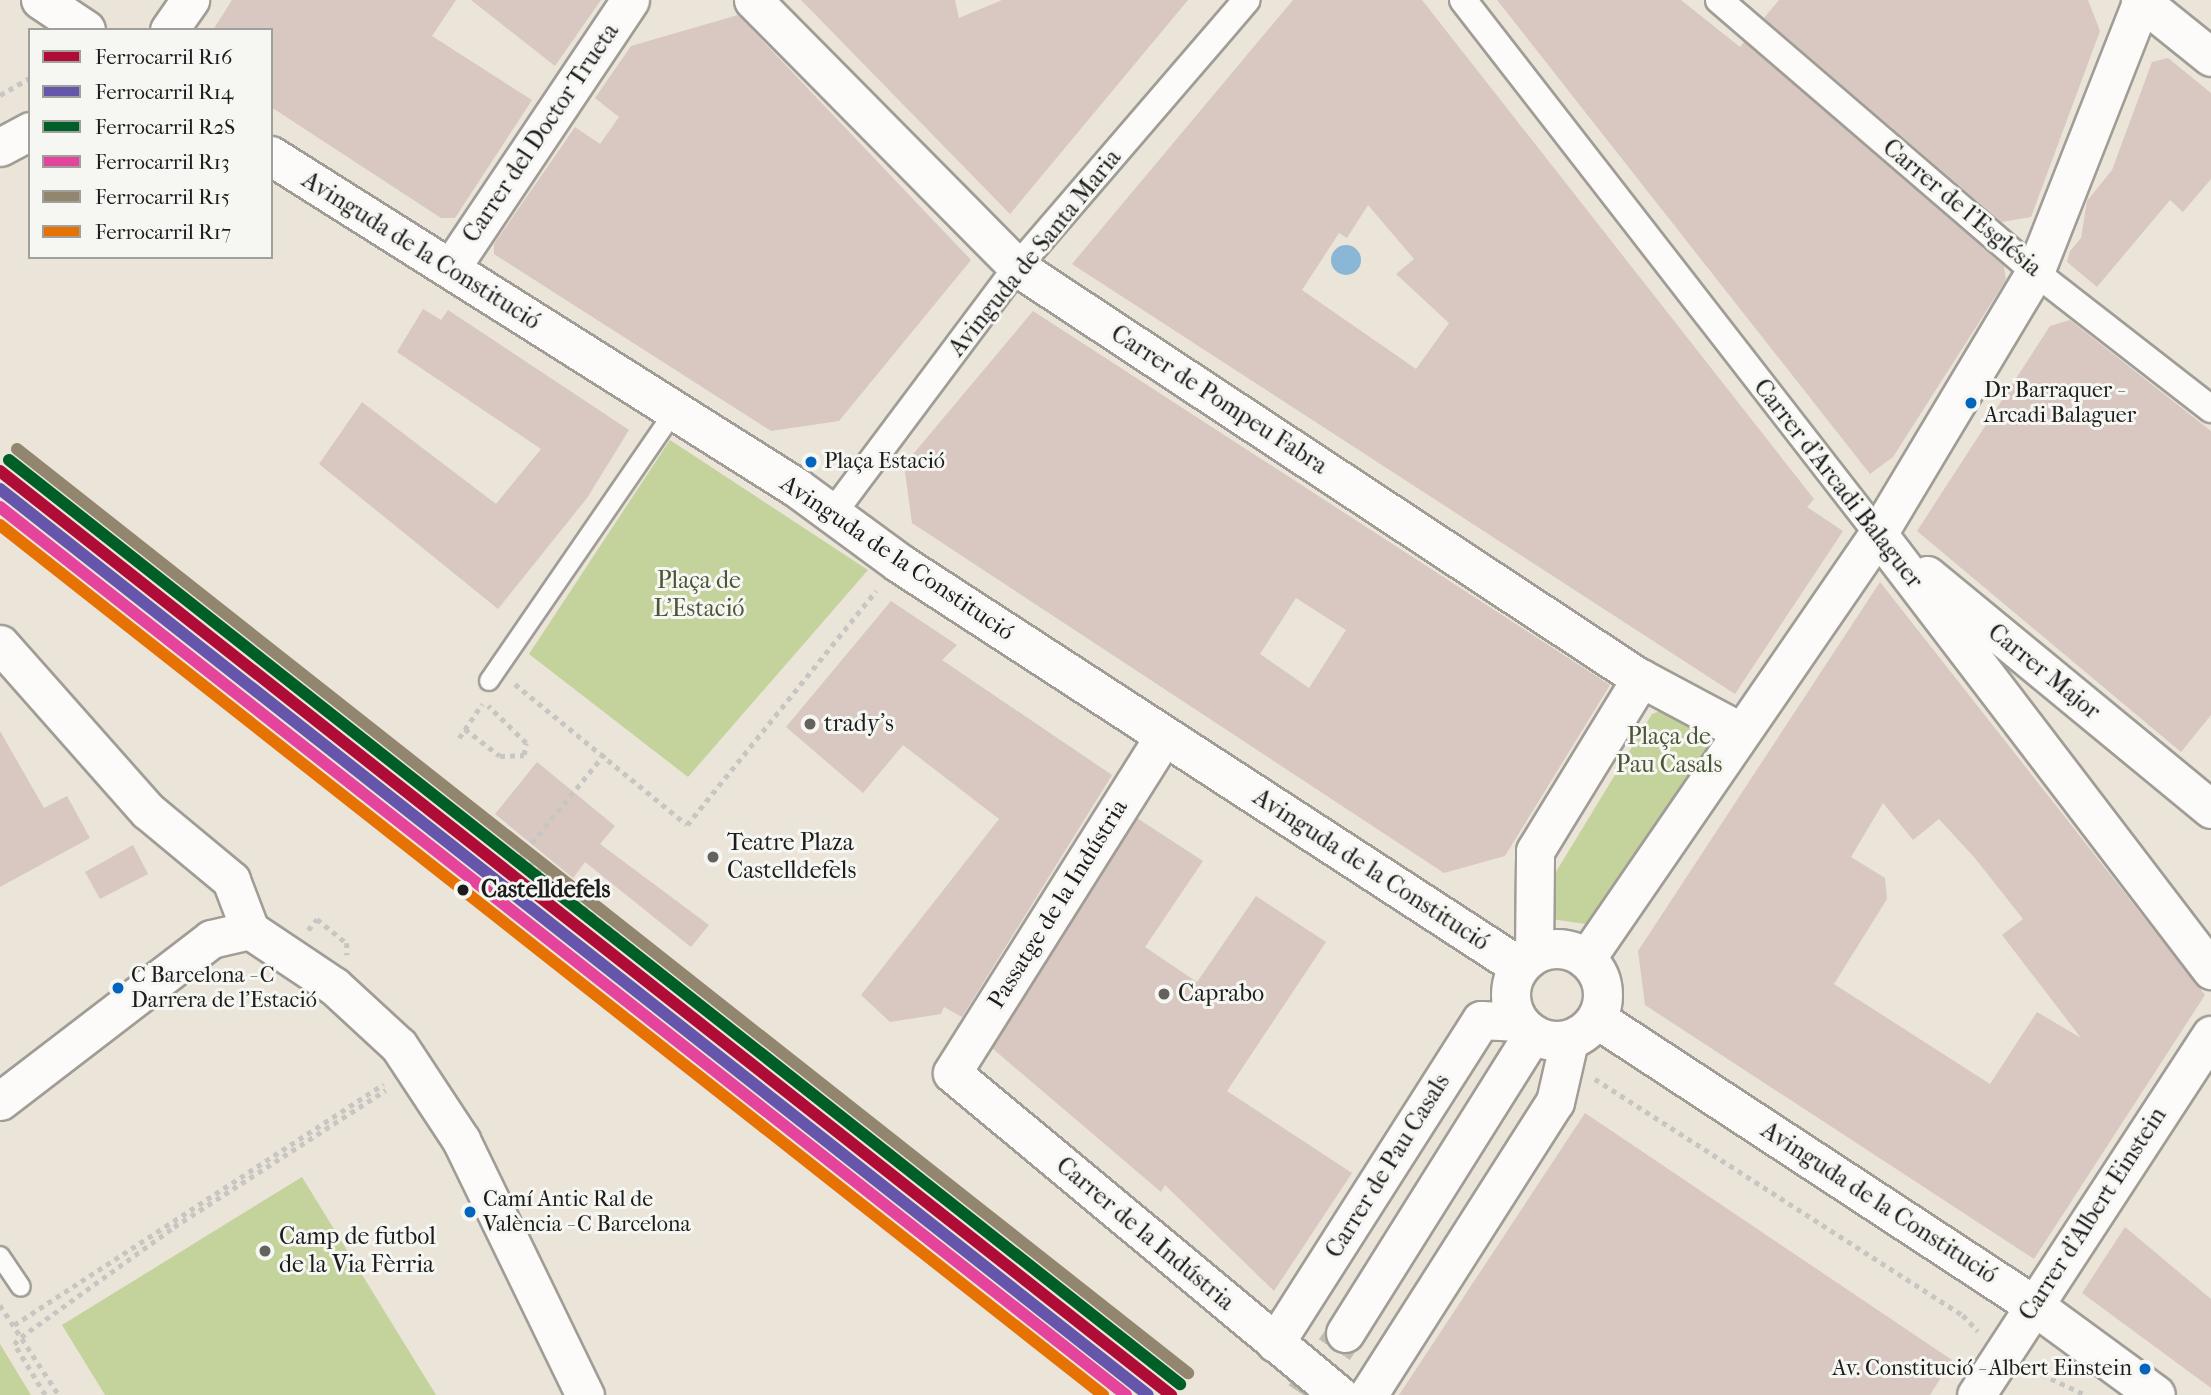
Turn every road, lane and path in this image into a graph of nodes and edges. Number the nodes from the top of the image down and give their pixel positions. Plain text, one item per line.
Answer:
1 (41, 0) edge
2 (190, 0) edge
3 (630, 0) edge
4 (753, 0) edge
5 (1247, 0) edge
6 (1463, 0) edge
7 (1718, 0) edge
8 (2142, 0) edge
9 (83, 28) edge
10 (170, 28) edge
11 (2211, 57) edge
12 (28, 79) edge
13 (0, 94) edge
14 (28, 132) edge
15 (0, 147) edge
16 (273, 157) edge
17 (452, 266) junction
18 (1017, 267) junction
19 (2035, 271) junction
20 (2211, 409) edge
21 (675, 410) junction
22 (833, 513) junction
23 (1878, 534) junction
24 (899, 563) junction
25 (0, 644) edge
26 (1641, 678) junction
27 (489, 681) junction
28 (483, 701) junction
29 (465, 729) junction
30 (1740, 731) junction
31 (1164, 736) junction
32 (458, 738) dead end
33 (605, 754) junction
34 (2211, 809) edge
35 (492, 886) dead end
36 (250, 930) junction
37 (295, 939) junction
38 (638, 951) dead end
39 (1586, 959) junction
40 (1527, 960) junction
41 (348, 963) dead end
42 (2211, 970) edge
43 (605, 1003) dead end
44 (1525, 1029) junction
45 (2211, 1035) edge
46 (1575, 1045) junction
47 (952, 1073) joint
48 (404, 1076) junction
49 (0, 1101) edge
50 (0, 1256) edge
51 (21, 1287) dead end
52 (0, 1304) edge
53 (2033, 1305) junction
54 (14, 1325) junction
55 (1345, 1333) tunnel mouth
56 (21, 1337) junction
57 (1275, 1343) junction
58 (2002, 1354) junction
59 (45, 1395) edge
60 (59, 1395) edge
61 (585, 1395) edge
62 (1339, 1395) edge
63 (1368, 1395) edge
64 (1976, 1395) edge
65 (2086, 1395) edge
66 (2155, 1395) edge

1 - 9 street
2 - 10 street
3 - 17 street, Carrer del Doctor Trueta
4 - 18 street, Carrer de Pompeu Fabra
5 - 18 street, Avinguda de Santa Maria
6 - 23 street, Carrer d'Arcadi Balaguer
7 - 19 street, Carrer de l'Església
8 - 11 street
8 - 19 street
12 - 13 path
14 - 15 street
16 - 17 street, Avinguda de la Constitució
17 - 21 street, Avinguda de la Constitució
18 - 22 street, Avinguda de Santa Maria
18 - 26 street, Carrer de Pompeu Fabra
19 - 20 street, Carrer de l'Església
19 - 23 street
21 - 22 street, Avinguda de la Constitució
21 - 27 lane
22 - 24 street, Avinguda de la Constitució
23 - 30 street
23 - 34 street, Carrer Major
23 - 42 street, Carrer d'Arcadi Balaguer
24 - 31 street, Avinguda de la Constitució
24 - 33 path
25 - 36 street
26 - 30 street, Carrer de Pompeu Fabra
26 - 40 street
27 - 28 path
27 - 33 path
28 - 29 path
28 - 29 path
29 - 32 path
30 - 39 street
31 - 40 street, Avinguda de la Constitució
31 - 47 street, Passatge de la Indústria
33 - 38 path
35 - 43 path
36 - 37 street
36 - 49 street
37 - 41 path
37 - 48 street
39 - 40 street
39 - 46 street
40 - 44 street
44 - 46 street
44 - 55 street
44 - 57 street, Carrer de Pau Casals
45 - 53 street, Carrer d'Albert Einstein
46 - 53 street, Avinguda de la Constitució
46 - 58 path, Avinguda de la Constitució
46 - 63 street
47 - 57 street, Carrer de la Indústria
48 - 54 path
48 - 56 path
48 - 61 street
50 - 51 lane
52 - 54 path
53 - 58 street, Carrer d'Albert Einstein
53 - 66 street, Avinguda de la Constitució
54 - 56 path
56 - 59 path
56 - 60 path
57 - 62 street, Carrer de la Indústria
58 - 64 street, Carrer d'Albert Einstein
58 - 65 path, Avinguda de la Constitució

